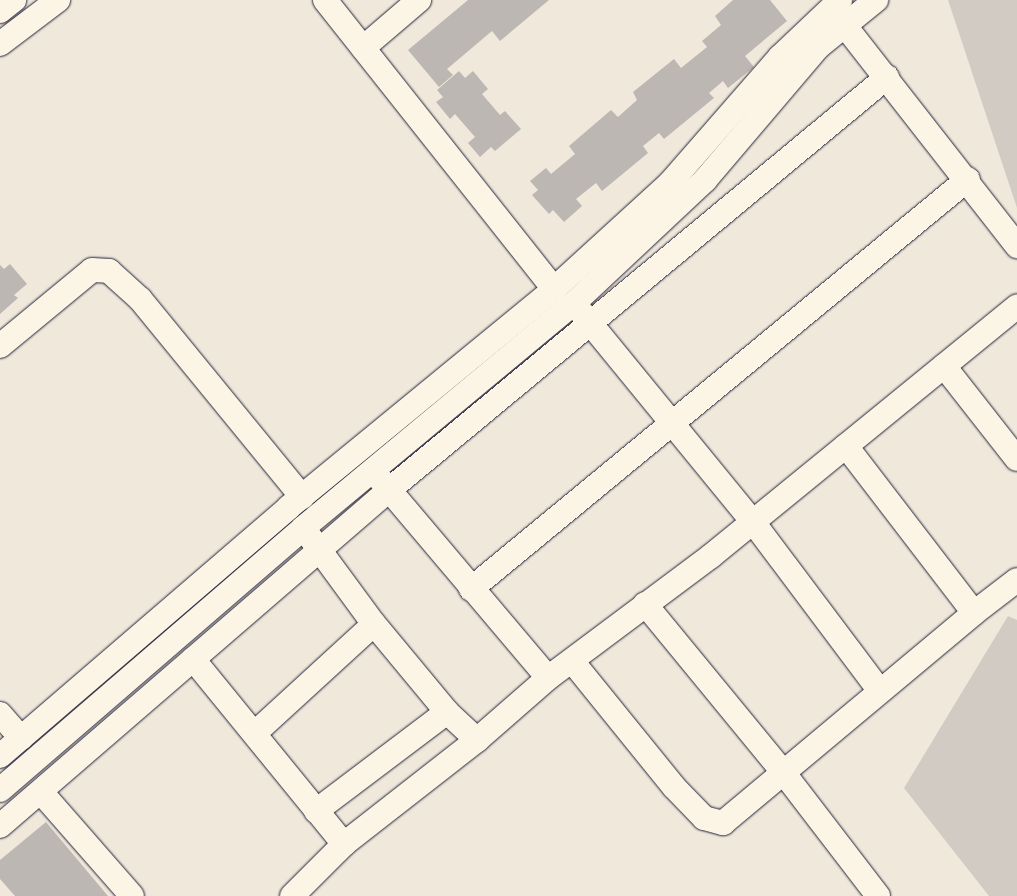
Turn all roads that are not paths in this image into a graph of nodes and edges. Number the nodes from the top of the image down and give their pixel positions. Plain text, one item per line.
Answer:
1 (14, 0) edge
2 (58, 0) edge
3 (324, 0) edge
4 (418, 0) edge
5 (876, 0) edge
6 (835, 8) edge
7 (0, 10) edge
8 (0, 44) edge
9 (362, 48) junction
10 (887, 77) junction
11 (968, 179) junction
12 (1017, 246) edge
13 (554, 290) junction
14 (574, 304) junction
15 (1017, 306) edge
16 (590, 324) junction
17 (0, 346) edge
18 (944, 366) junction
19 (672, 423) junction
20 (846, 446) junction
21 (1017, 459) edge
22 (374, 471) junction
23 (389, 490) junction
24 (296, 502) junction
25 (753, 522) junction
26 (303, 528) junction
27 (320, 550) junction
28 (1017, 580) edge
29 (471, 589) junction
30 (646, 604) junction
31 (974, 613) junction
32 (374, 624) junction
33 (192, 660) junction
34 (572, 661) junction
35 (548, 678) junction
36 (880, 691) junction
37 (447, 712) junction
38 (0, 714) edge
39 (255, 733) junction
40 (21, 738) junction
41 (477, 740) junction
42 (0, 756) edge
43 (783, 772) junction
44 (0, 790) edge
45 (41, 792) junction
46 (316, 811) junction
47 (0, 826) edge
48 (344, 844) junction
49 (132, 896) edge
50 (292, 896) edge
51 (878, 896) edge

1 - 7 street
2 - 8 street
3 - 9 street
4 - 9 street
5 - 6 street
6 - 10 street
6 - 13 street
6 - 14 street
9 - 13 street
10 - 11 street
10 - 16 street
11 - 12 street
11 - 19 street
13 - 24 street
14 - 16 street
14 - 22 street
15 - 18 street
16 - 19 street
16 - 23 street
17 - 24 street
18 - 20 street
18 - 21 street
19 - 25 street
19 - 29 street
20 - 25 street
20 - 31 street
22 - 23 street
22 - 26 street
23 - 27 street
23 - 29 street
24 - 26 street
24 - 40 street
25 - 30 street
25 - 36 street
26 - 27 street
26 - 44 street
27 - 32 street
27 - 33 street
28 - 31 street
29 - 35 street
30 - 34 street
30 - 43 street
31 - 36 street
32 - 37 street
32 - 39 street
33 - 39 street
33 - 45 street
34 - 35 street
34 - 43 street
35 - 41 street
36 - 43 street
37 - 41 street
37 - 46 street
38 - 40 street
39 - 46 street
40 - 42 street
41 - 48 street
43 - 51 street
45 - 47 street
45 - 49 street
46 - 48 street
48 - 50 street

